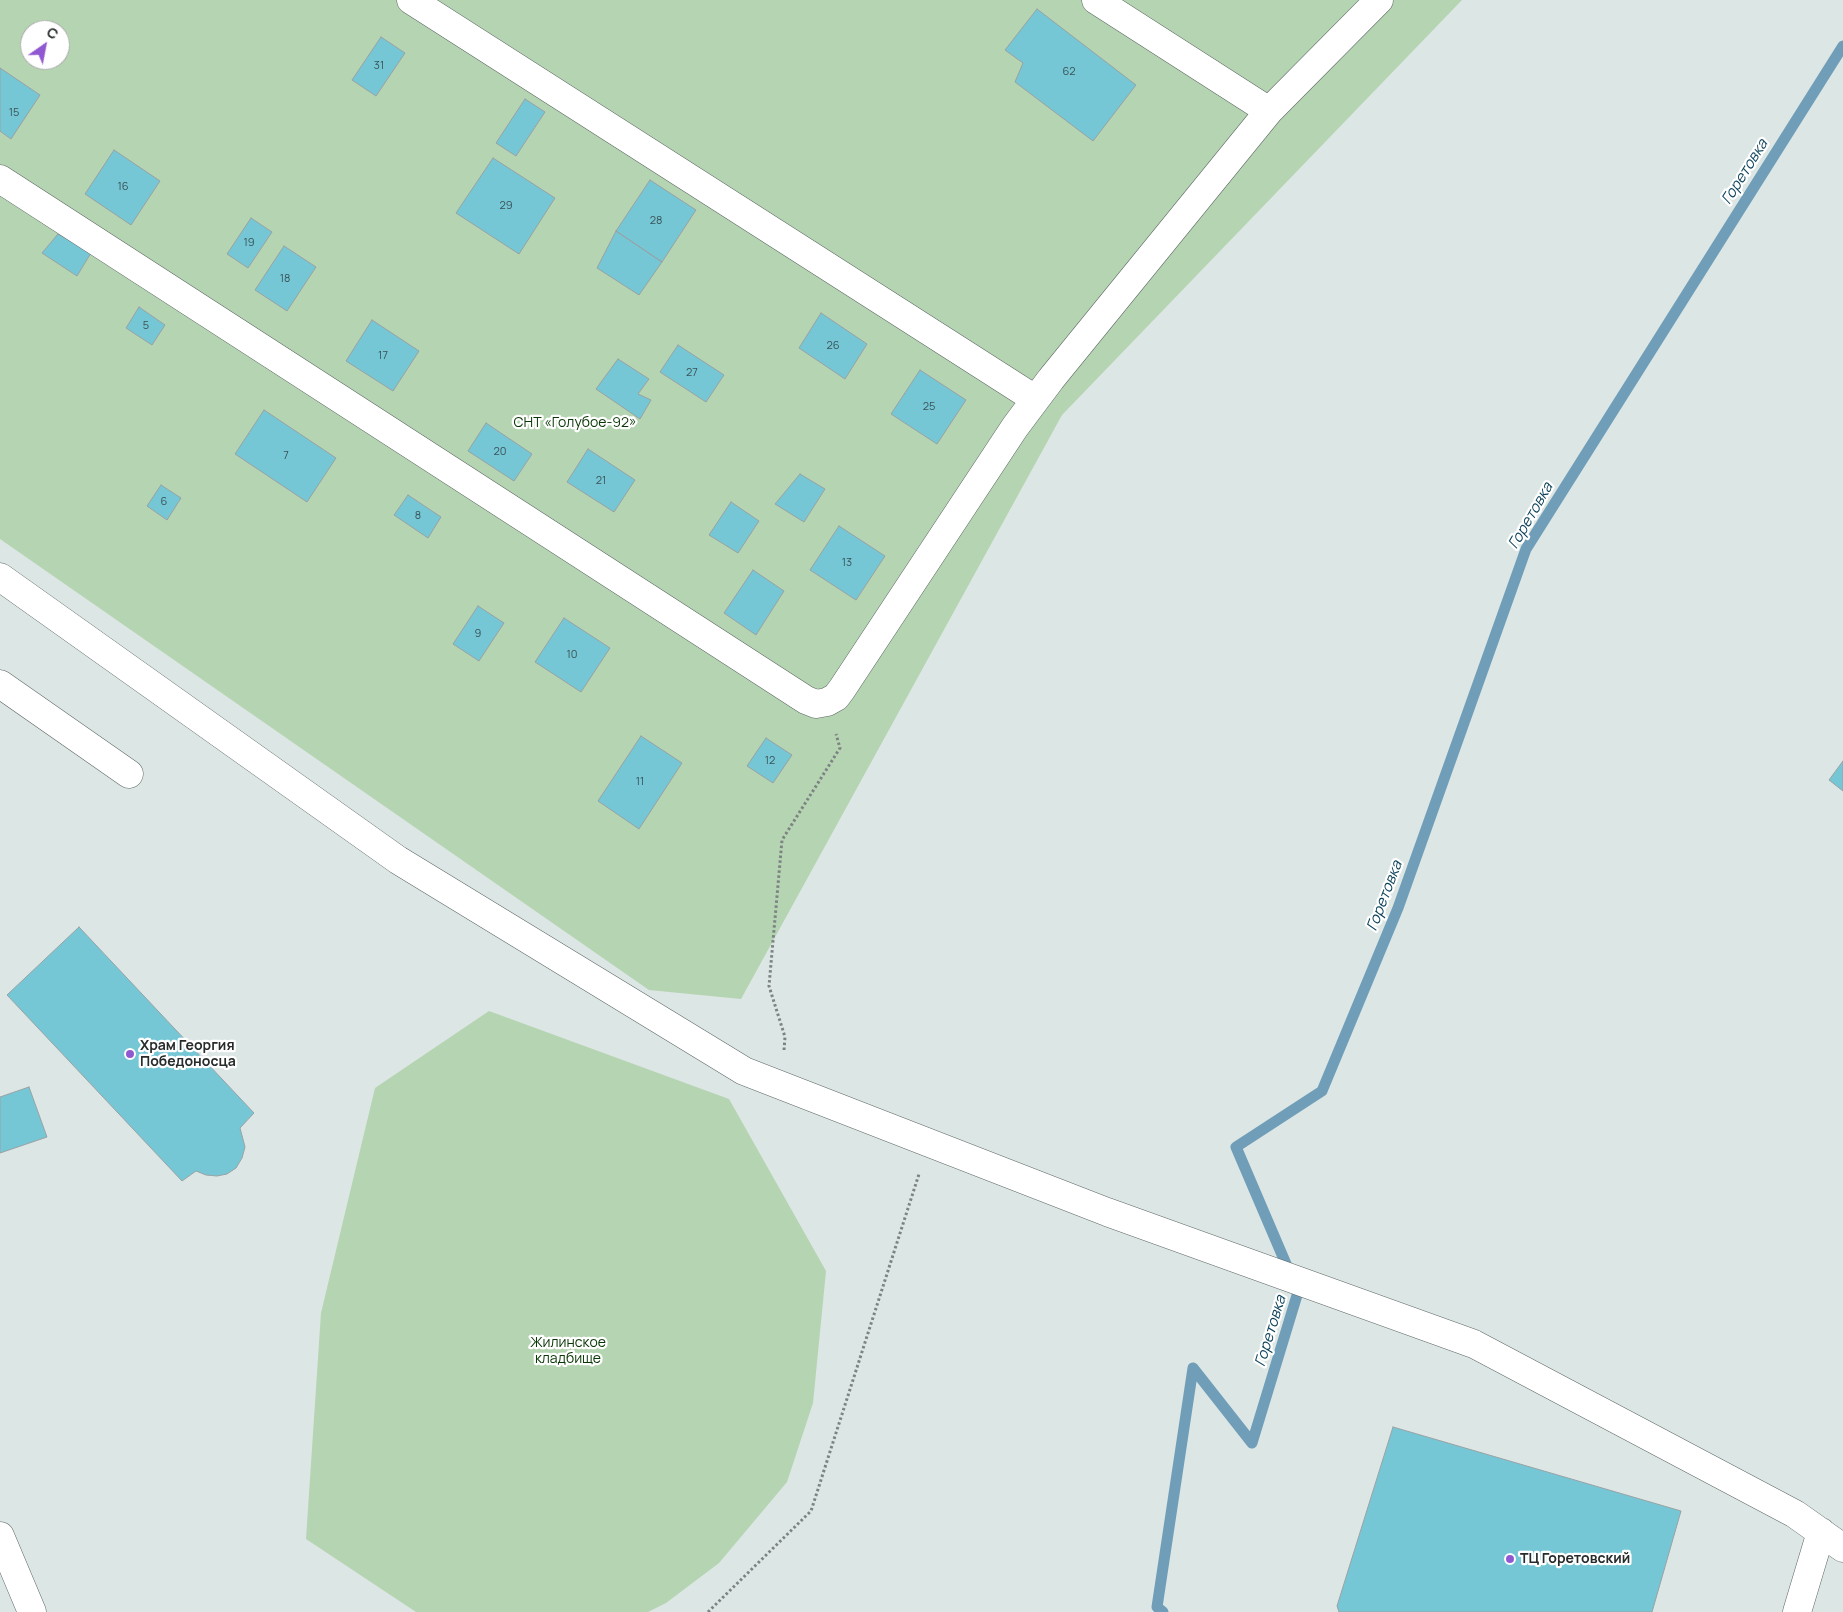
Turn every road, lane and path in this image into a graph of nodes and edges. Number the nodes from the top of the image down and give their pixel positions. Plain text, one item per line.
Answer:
1 (411, 0) edge
2 (1096, 0) edge
3 (1379, 0) edge
4 (1269, 110) junction
5 (0, 179) edge
6 (1035, 399) junction
7 (0, 577) edge
8 (0, 684) edge
9 (827, 702) junction
10 (129, 774) dead end
11 (780, 1085) junction
12 (929, 1143) junction
13 (1821, 1532) junction
14 (0, 1536) edge
15 (1843, 1548) edge
16 (32, 1612) edge
17 (708, 1612) edge
18 (1797, 1612) edge

1 - 6 lane
2 - 4 lane
3 - 4 lane
4 - 6 lane
5 - 9 lane
6 - 9 lane
7 - 11 lane
8 - 10 lane
9 - 11 path
11 - 12 lane
12 - 13 lane
12 - 17 path
13 - 15 lane
13 - 18 lane
14 - 16 lane

